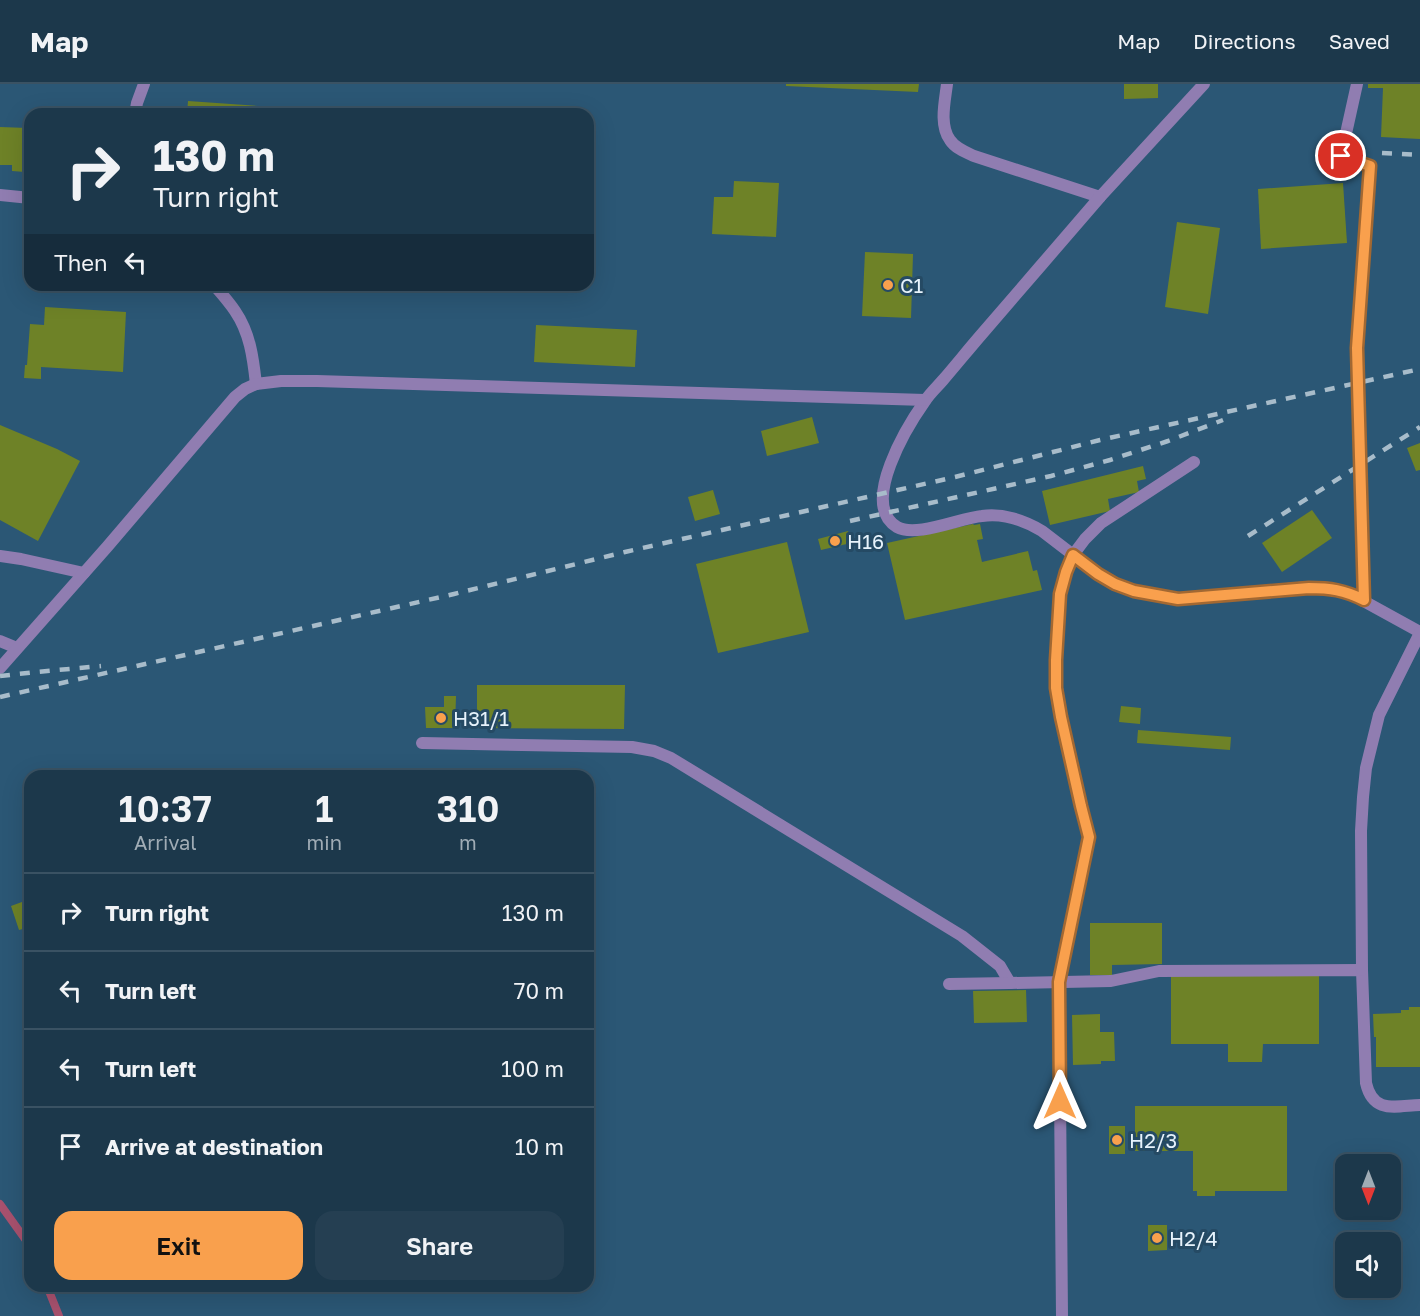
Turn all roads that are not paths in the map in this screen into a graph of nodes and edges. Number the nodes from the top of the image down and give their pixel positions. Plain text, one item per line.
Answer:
1 (144, 84) edge
2 (947, 84) edge
3 (1204, 84) edge
4 (1357, 84) edge
5 (136, 108) edge
6 (0, 195) edge
7 (24, 197) edge
8 (1100, 197) junction
9 (219, 291) edge
10 (256, 384) junction
11 (925, 400) junction
12 (1194, 462) dead end
13 (1073, 555) junction
14 (0, 556) edge
15 (84, 573) junction
16 (1364, 600) junction
17 (1420, 633) edge
18 (0, 641) edge
19 (17, 648) junction
20 (2, 664) edge
21 (422, 743) dead end
22 (1362, 970) junction
23 (1010, 982) junction
24 (1059, 982) junction
25 (949, 984) dead end
26 (1420, 1105) edge
27 (1062, 1316) edge

1 - 5 lane
2 - 8 lane
3 - 8 lane
4 - 16 lane
6 - 7 lane
8 - 11 lane
9 - 10 lane
10 - 11 lane
10 - 15 lane
11 - 13 lane
12 - 13 lane
13 - 16 lane
13 - 24 lane
14 - 15 lane
15 - 19 lane
16 - 17 lane
17 - 22 lane
18 - 19 lane
19 - 20 lane
21 - 23 lane
22 - 24 lane
22 - 26 lane
23 - 24 lane
23 - 25 lane
24 - 27 lane

